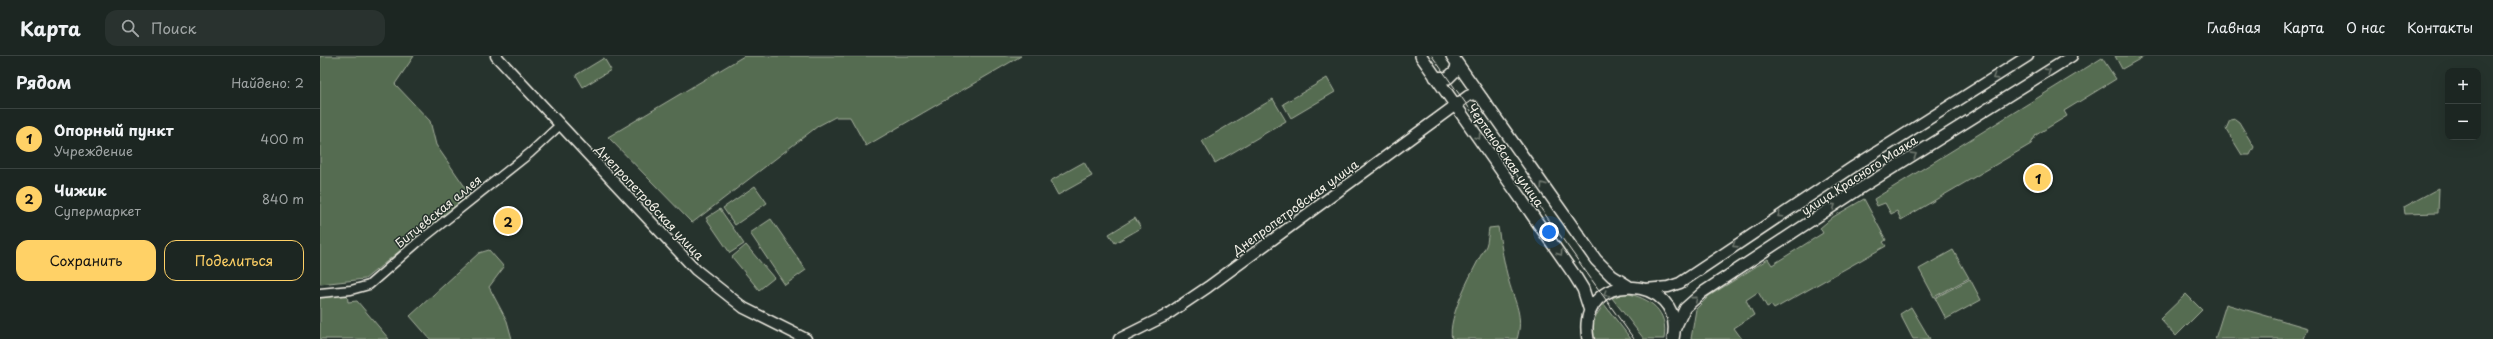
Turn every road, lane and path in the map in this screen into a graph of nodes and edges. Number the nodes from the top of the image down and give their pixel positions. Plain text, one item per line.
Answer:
1 (496, 56) edge
2 (1421, 56) edge
3 (2028, 56) edge
4 (2072, 56) edge
5 (1454, 60) edge
6 (1435, 77) junction
7 (1482, 98) junction
8 (1455, 105) junction
9 (560, 125) junction
10 (1628, 286) junction
11 (1645, 288) junction
12 (320, 293) edge
13 (1590, 311) junction
14 (1587, 326) junction
15 (1674, 335) edge
16 (806, 339) edge
17 (1119, 339) edge
18 (1582, 339) edge
19 (1588, 339) edge

1 - 9 street, Днепропетровская улица
2 - 6 main road, Чертановская улица
3 -> 11 street, улица Красного Маяка
15 -> 4 street, улица Красного Маяка
5 - 6 main road
5 - 7 main road, Чертановская улица
6 - 8 main road, Чертановская улица
7 - 8 street, Днепропетровская улица
10 -> 7 main road, Чертановская улица
8 -> 13 main road, Чертановская улица
8 - 17 street, Днепропетровская улица
9 - 12 street, Битцевская аллея
9 - 16 street, Днепропетровская улица
10 - 11 main road, Чертановская улица
10 -> 13 main road, Чертановская улица
11 - 15 main road
13 - 14 main road, Чертановская улица
14 - 18 street
14 - 19 main road, Чертановская улица

